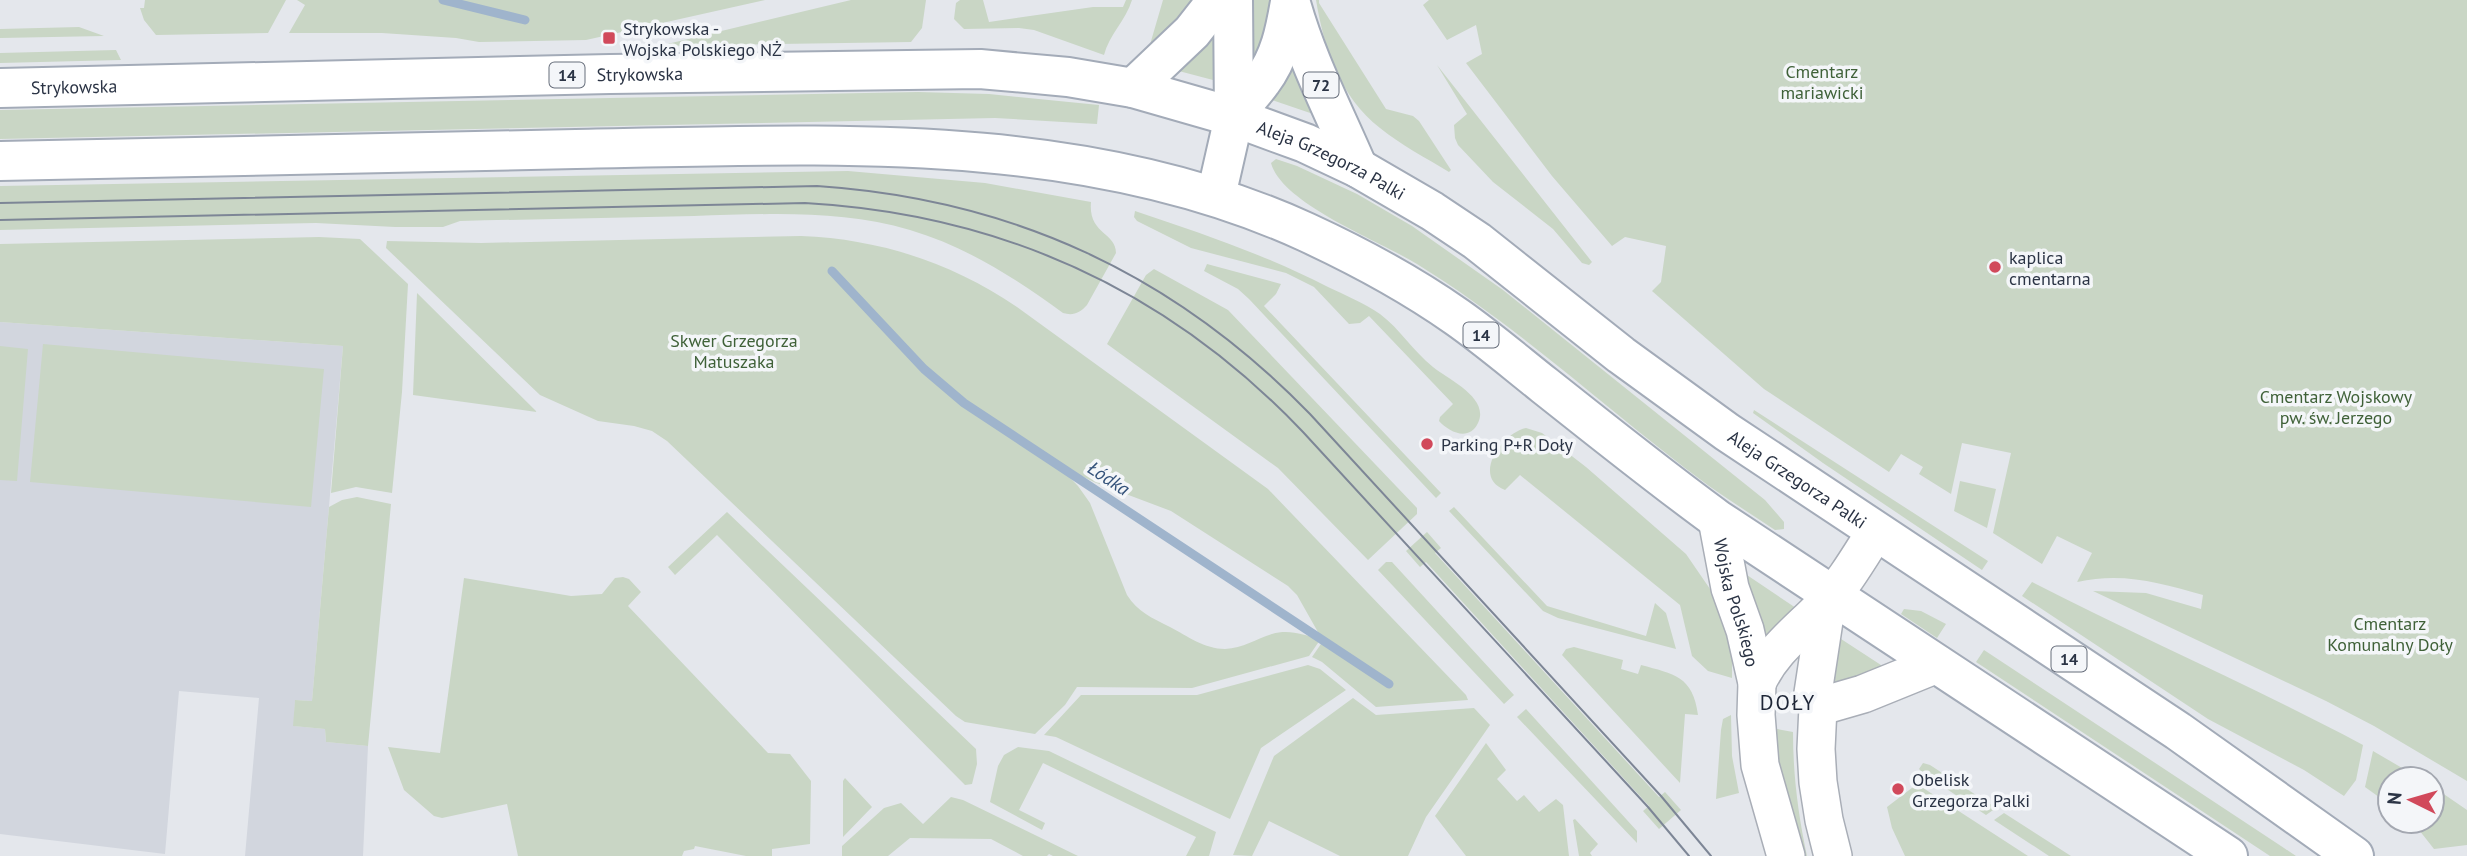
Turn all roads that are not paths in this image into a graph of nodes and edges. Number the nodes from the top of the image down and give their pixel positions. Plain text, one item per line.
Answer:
1 (1217, 0) edge
2 (1233, 0) edge
3 (1290, 0) edge
4 (0, 88) edge
5 (1133, 88) junction
6 (1234, 117) junction
7 (0, 161) edge
8 (1357, 168) junction
9 (1216, 197) junction
10 (1717, 520) junction
11 (1877, 531) junction
12 (1832, 596) junction
13 (1937, 664) junction
14 (1757, 683) junction
15 (1818, 706) junction
16 (1786, 856) edge
17 (1833, 856) edge
18 (2228, 856) edge
19 (2354, 856) edge

1 - 5 main road
2 - 6 main road
3 - 6 main road, 72
3 - 8 main road, 72
4 - 5 main road, Strykowska / 14
5 - 6 main road, Strykowska / 14
6 - 8 main road, Aleja Grzegorza Palki / 14
6 - 9 main road
7 - 9 main road, 14
8 - 11 main road, Aleja Grzegorza Palki / 14
9 - 10 main road, 14
10 - 12 main road, 14
10 - 14 main road, Wojska Polskiego
11 - 12 main road, Wojska Polskiego
11 - 19 main road, Aleja Grzegorza Palki / 14
12 - 13 main road, 14
12 - 14 main road, Wojska Polskiego
12 - 15 main road, Wojska Polskiego
13 - 15 main road
13 - 18 main road, 14
14 - 16 main road, Wojska Polskiego
15 - 17 main road, Wojska Polskiego

